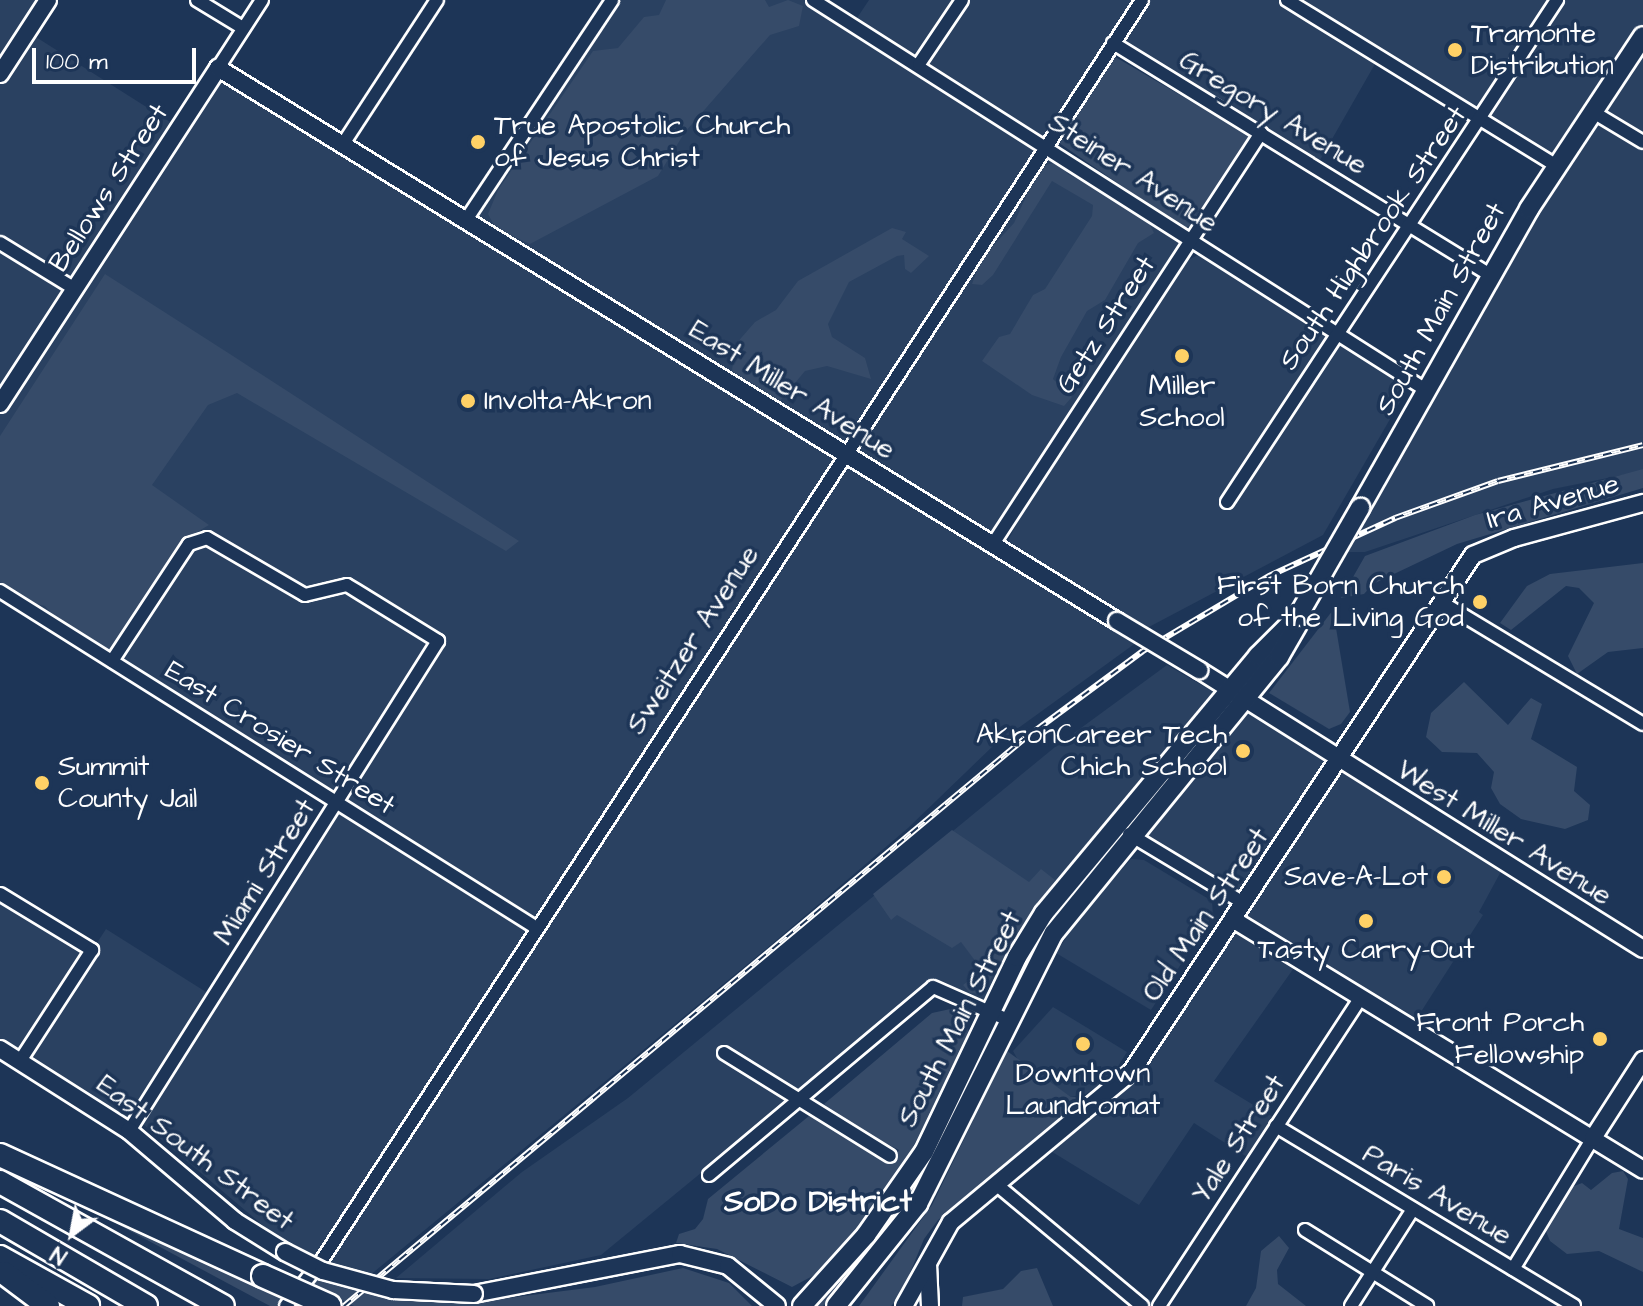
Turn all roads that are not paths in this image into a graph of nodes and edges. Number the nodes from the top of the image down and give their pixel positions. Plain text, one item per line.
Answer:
1 (48, 0) edge
2 (197, 0) edge
3 (262, 0) edge
4 (437, 0) edge
5 (612, 0) edge
6 (813, 0) edge
7 (962, 0) edge
8 (1142, 0) edge
9 (1287, 0) edge
10 (1557, 0) edge
11 (243, 28) junction
12 (1643, 36) edge
13 (1113, 43) junction
14 (919, 64) junction
15 (218, 68) junction
16 (0, 74) edge
17 (1593, 112) junction
18 (1481, 119) junction
19 (1261, 133) junction
20 (1643, 142) edge
21 (343, 144) junction
22 (1046, 145) junction
23 (1558, 167) junction
24 (466, 220) junction
25 (1409, 225) junction
26 (1191, 240) junction
27 (0, 243) edge
28 (1490, 275) junction
29 (75, 289) junction
30 (1339, 333) junction
31 (1426, 390) junction
32 (0, 404) edge
33 (844, 453) junction
34 (1227, 502) dead end
35 (1643, 503) edge
36 (993, 544) junction
37 (1478, 551) joint
38 (0, 591) edge
39 (1441, 602) junction
40 (112, 661) junction
41 (1237, 694) junction
42 (1643, 724) edge
43 (1337, 761) junction
44 (337, 802) junction
45 (1116, 826) junction
46 (1133, 837) junction
47 (0, 894) edge
48 (1245, 904) junction
49 (1234, 920) junction
50 (535, 927) junction
51 (1643, 949) edge
52 (1360, 999) junction
53 (1000, 1017) junction
54 (0, 1049) edge
55 (724, 1053) dead end
56 (1643, 1060) edge
57 (20, 1061) junction
58 (799, 1099) junction
59 (1276, 1126) junction
60 (129, 1131) junction
61 (1593, 1138) junction
62 (0, 1155) edge
63 (890, 1156) dead end
64 (1643, 1170) edge
65 (709, 1175) dead end
66 (997, 1185) junction
67 (9, 1187) edge
68 (1413, 1209) junction
69 (0, 1221) edge
70 (1305, 1230) dead end
71 (0, 1257) edge
72 (928, 1262) junction
73 (1513, 1269) junction
74 (0, 1270) edge
75 (1373, 1272) junction
76 (80, 1302) edge
77 (225, 1305) edge
78 (48, 1306) edge
79 (146, 1306) edge
80 (286, 1306) edge
81 (330, 1306) edge
82 (777, 1306) edge
83 (802, 1306) edge
84 (836, 1306) edge
85 (904, 1306) edge
86 (930, 1306) edge
87 (1142, 1306) edge
88 (1159, 1306) edge
89 (1351, 1306) edge
90 (1427, 1306) edge
91 (1574, 1306) edge

1 - 16 main road
2 - 11 street
3 - 11 street, Bellows Street
4 - 21 street
5 - 24 street
6 - 14 street, Steiner Avenue
7 - 14 street
8 - 13 street, Sweitzer Avenue
9 - 18 street
10 - 18 street, South Highbrook Street
11 - 15 street, Bellows Street
12 - 17 main road, South Main Street
13 - 19 street, Gregory Avenue
13 - 22 street, Sweitzer Avenue
14 - 22 street, Steiner Avenue
15 - 21 main road, East Miller Avenue
15 - 29 main road, Bellows Street
17 - 20 street
17 - 23 main road, South Main Street
18 - 23 street
18 - 25 street, South Highbrook Street
19 - 25 street, Gregory Avenue
19 - 26 street, Getz Street
21 - 24 main road, East Miller Avenue
22 - 26 street, Steiner Avenue
22 - 33 street, Sweitzer Avenue
23 - 28 main road, South Main Street
24 - 33 main road, East Miller Avenue
25 - 28 street, Gregory Avenue
25 - 30 street, South Highbrook Street
26 - 30 street, Steiner Avenue
26 - 36 street, Getz Street
27 - 29 street
28 - 31 main road, South Main Street
29 - 32 main road, Bellows Street
30 - 31 street, Steiner Avenue
30 - 34 street, South Highbrook Street
31 - 41 main road, South Main Street, bridge
33 - 36 main road, East Miller Avenue
33 - 50 street, Sweitzer Avenue
35 - 37 main road, Ira Avenue
36 - 41 main road, East Miller Avenue, bridge
37 - 39 main road, Old Main Street
38 - 40 street, East Crosier Street
39 - 42 street
39 - 43 main road, Old Main Street
40 - 44 street, East Crosier Street
40 - 44 street, Miami Street
41 - 43 main road, East Miller Avenue
41 - 45 main road, South Main Street
41 - 46 main road, South Main Street
43 - 48 main road, Old Main Street
43 - 51 main road, West Miller Avenue
44 - 50 street, East Crosier Street
44 - 60 street, Miami Street
45 - 46 street
45 - 53 main road, South Main Street
46 - 48 street
46 - 53 main road, South Main Street
47 - 57 street
48 - 49 main road, Old Main Street
49 - 52 main road
49 - 66 main road, Old Main Street
50 - 80 street, Sweitzer Avenue
52 - 59 street, Yale Street
52 - 61 main road
53 - 58 street
53 - 83 main road, South Main Street
53 - 84 main road, South Main Street
54 - 57 main road, East South Street
55 - 58 street
56 - 61 main road
57 - 60 main road, East South Street
58 - 63 street
58 - 65 street
59 - 68 street, Paris Avenue
59 - 88 street, Yale Street
60 - 82 main road, East South Street, bridge
61 - 64 main road
61 - 73 street
62 - 81 highway, bridge
66 - 72 main road, Old Main Street
66 - 87 street
67 - 77 highway
68 - 73 street, Paris Avenue
68 - 75 street
69 - 79 highway
70 - 75 street
71 - 76 highway
72 - 85 main road, Old Main Street
72 - 86 main road
73 - 91 street, Paris Avenue
74 - 78 highway
75 - 89 street
75 - 90 street

